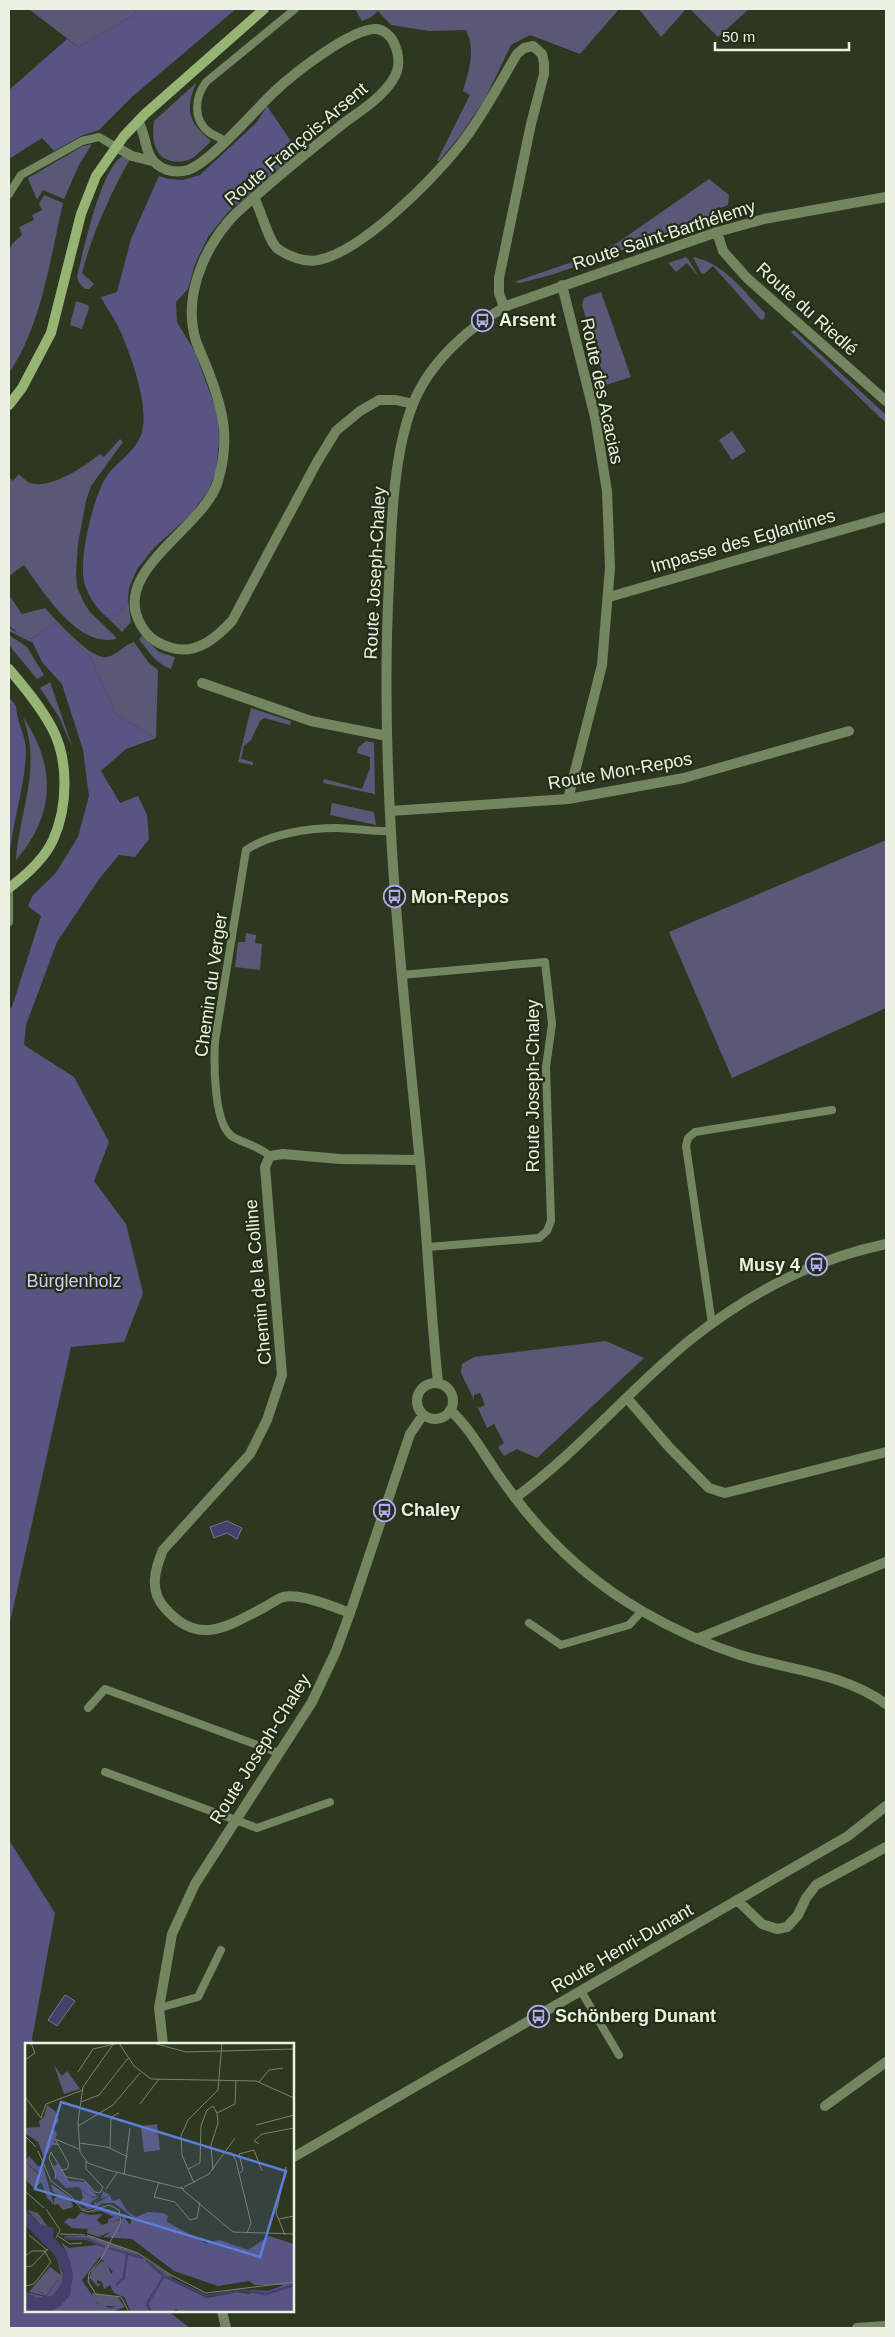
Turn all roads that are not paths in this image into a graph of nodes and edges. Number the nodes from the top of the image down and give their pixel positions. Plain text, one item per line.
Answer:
1 (264, 9) edge
2 (295, 9) edge
3 (138, 121) junction
4 (224, 141) junction
5 (116, 147) junction
6 (152, 161) junction
7 (9, 194) edge
8 (886, 197) edge
9 (254, 198) junction
10 (717, 232) junction
11 (562, 285) junction
12 (504, 307) junction
13 (464, 337) joint
14 (886, 401) edge
15 (413, 404) junction
16 (9, 406) edge
17 (886, 517) edge
18 (609, 597) junction
19 (9, 669) edge
20 (202, 683) dead end
21 (849, 731) dead end
22 (387, 736) junction
23 (568, 799) junction
24 (390, 811) junction
25 (391, 831) junction
26 (9, 888) edge
27 (9, 922) edge
28 (402, 975) junction
29 (832, 1110) dead end
30 (270, 1156) junction
31 (420, 1160) junction
32 (886, 1244) edge
33 (428, 1247) junction
34 (712, 1324) junction
35 (438, 1383) junction
36 (627, 1398) junction
37 (450, 1410) junction
38 (423, 1415) junction
39 (886, 1452) edge
40 (515, 1498) junction
41 (886, 1562) edge
42 (642, 1611) junction
43 (350, 1613) junction
44 (529, 1623) dead end
45 (697, 1639) junction
46 (886, 1704) edge
47 (88, 1708) dead end
48 (279, 1753) junction
49 (105, 1772) dead end
50 (330, 1802) dead end
51 (886, 1806) edge
52 (234, 1820) junction
53 (886, 1847) edge
54 (737, 1900) junction
55 (221, 1950) dead end
56 (581, 1991) junction
57 (159, 2008) junction
58 (163, 2043) edge
59 (619, 2055) dead end
60 (886, 2062) edge
61 (825, 2106) dead end
62 (294, 2157) edge
63 (222, 2312) edge
64 (886, 2326) edge
65 (226, 2328) edge
66 (857, 2328) edge

1 - 3 main road
2 - 4 lane
3 - 5 main road
3 - 6 street
4 - 6 street, Route François-Arsent
4 - 9 street, Route François-Arsent
5 - 6 street, Route François-Arsent
5 - 7 lane
5 - 16 main road
8 - 10 street, Route Saint-Barthélemy
9 - 12 street
9 - 15 street, Route François-Arsent
10 - 11 street, Route Saint-Barthélemy
10 - 14 street, Route du Riedlé
11 - 12 street, Route Saint-Barthélemy
11 - 18 street, Route des Acacias
12 - 13 street, Route Saint-Barthélemy
13 - 15 street, Route Joseph-Chaley
15 - 22 street, Route Joseph-Chaley
17 - 18 street, Impasse des Eglantines
18 - 23 street, Route des Acacias
19 - 26 main road
20 - 22 street
21 - 23 street, Route Mon-Repos
22 - 24 street, Route Joseph-Chaley
23 - 24 street, Route Mon-Repos
24 - 25 street, Route Joseph-Chaley
25 - 28 street, Route Joseph-Chaley
25 - 30 lane, Chemin du Verger
26 - 27 lane
28 - 31 street, Route Joseph-Chaley
28 - 33 lane, Route Joseph-Chaley
29 - 34 lane
30 - 31 street
30 - 43 street, Chemin de la Colline
31 - 33 street, Route Joseph-Chaley
32 - 34 street
33 - 35 street, Route Joseph-Chaley
34 - 36 street
35 - 37 street
35 - 38 street
36 - 39 street
36 - 40 street
37 - 38 street
37 - 40 street
38 - 43 street, Route Joseph-Chaley
40 - 42 street
41 - 45 street
42 - 44 lane
42 - 45 street
43 - 48 street, Route Joseph-Chaley
45 - 46 street
47 - 48 lane
48 - 52 street, Route Joseph-Chaley
49 - 52 lane
50 - 52 lane
51 - 54 street, Route Henri-Dunant
52 - 57 street, Route Joseph-Chaley
53 - 54 street
54 - 56 street, Route Henri-Dunant
55 - 57 lane
56 - 59 lane
56 - 62 street, Route Henri-Dunant
57 - 58 street, Route Joseph-Chaley
60 - 61 street
63 - 65 street
64 - 66 street

